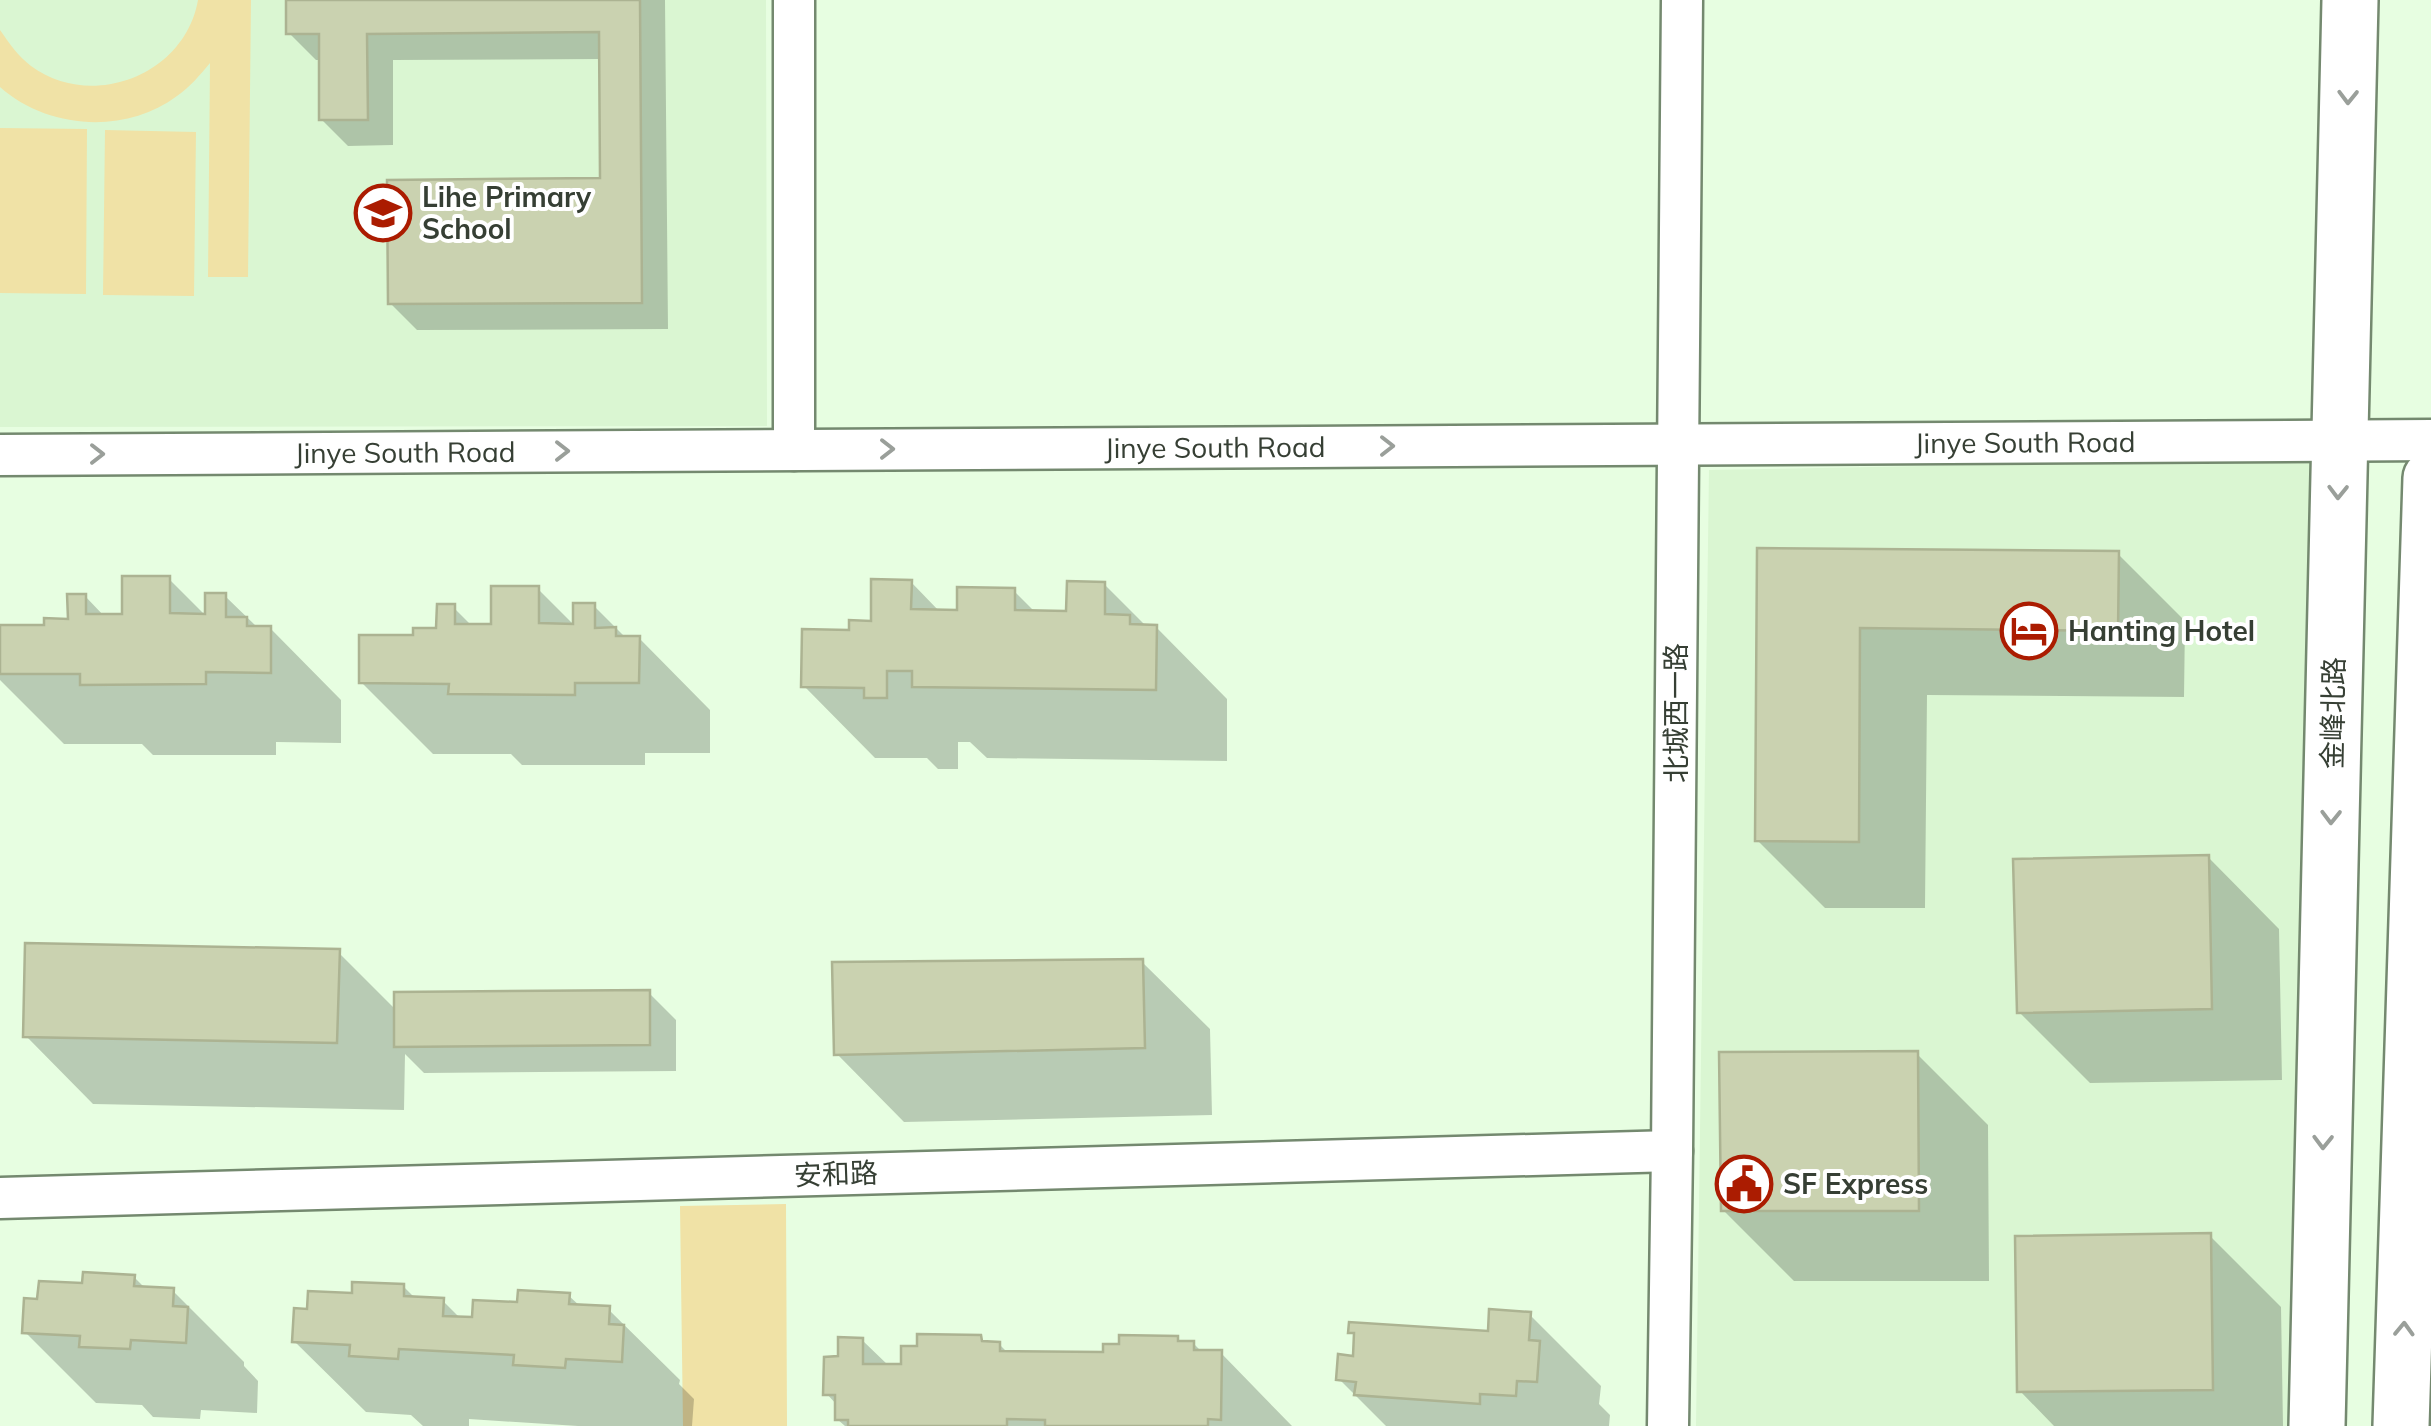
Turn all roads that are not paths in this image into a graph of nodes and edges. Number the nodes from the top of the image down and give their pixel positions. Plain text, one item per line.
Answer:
1 (794, 0) edge
2 (1682, 0) edge
3 (2350, 0) edge
4 (2340, 440) junction
5 (2431, 440) edge
6 (1678, 444) junction
7 (794, 450) junction
8 (0, 455) edge
9 (2431, 478) edge
10 (1672, 1151) junction
11 (0, 1198) edge
12 (1668, 1426) edge
13 (2317, 1426) edge
14 (2401, 1426) edge

1 - 7 street
2 - 6 street, 北城西一路
3 -> 4 main road, 金峰北路
4 - 5 street, Jinye South Road
4 - 6 street, Jinye South Road
4 -> 13 main road, 金峰北路
7 -> 6 street, Jinye South Road
6 - 10 street, 北城西一路
8 -> 7 street, Jinye South Road
14 -> 9 main road
10 - 11 street, 安和路
10 - 12 street, 北城西一路

